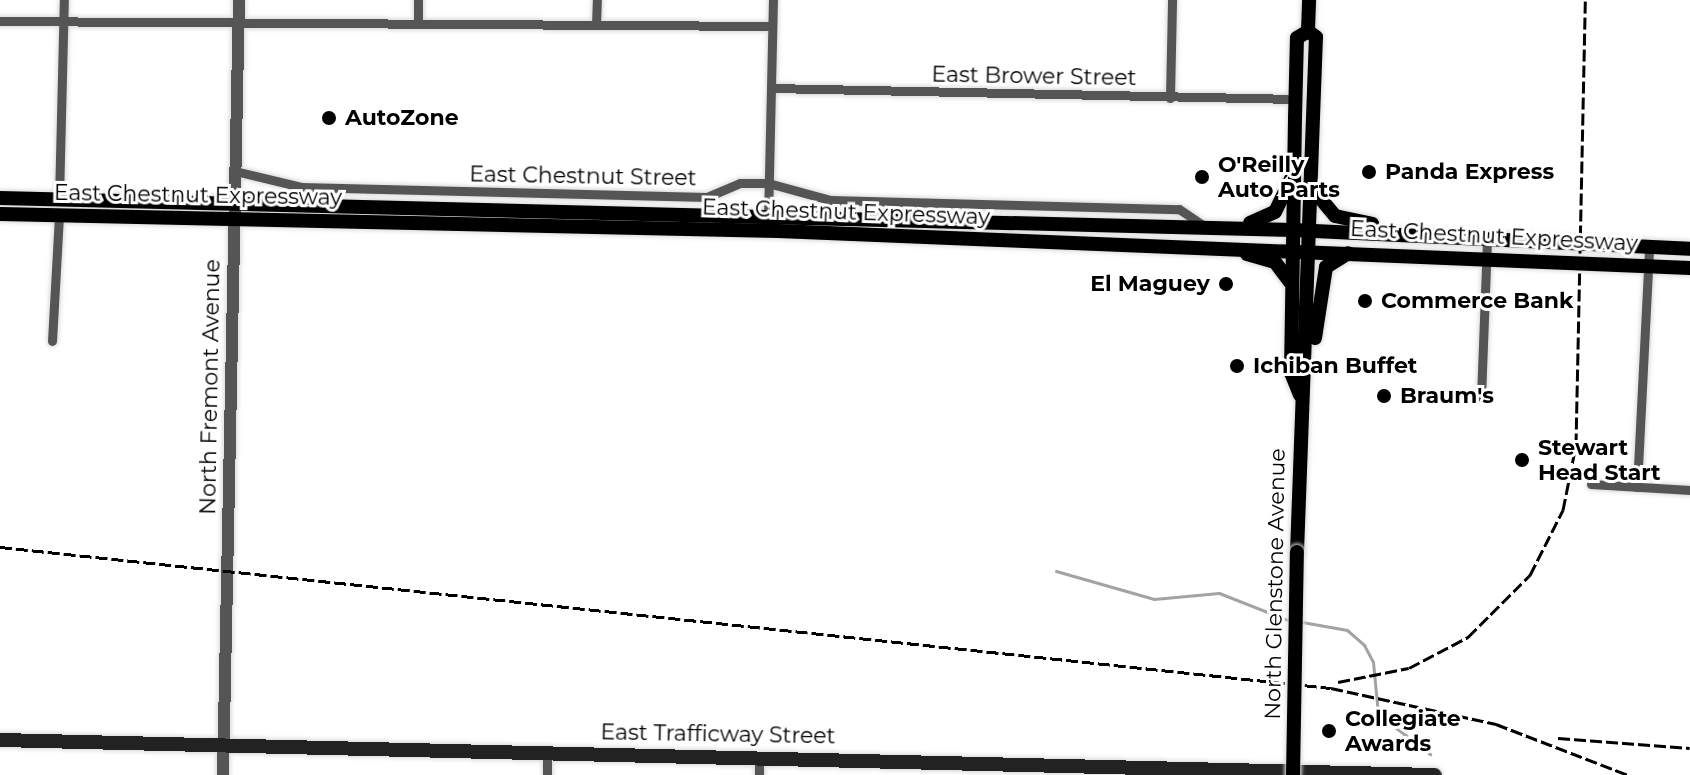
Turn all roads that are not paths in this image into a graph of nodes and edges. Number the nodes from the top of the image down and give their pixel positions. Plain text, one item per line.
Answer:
1 (64, 0) edge
2 (239, 0) edge
3 (418, 0) edge
4 (597, 0) edge
5 (773, 0) edge
6 (1172, 0) edge
7 (1309, 0) edge
8 (0, 21) edge
9 (64, 21) junction
10 (239, 21) junction
11 (418, 24) junction
12 (596, 25) junction
13 (772, 26) junction
14 (1308, 31) junction
15 (771, 88) junction
16 (1170, 98) junction
17 (1295, 99) junction
18 (235, 171) junction
19 (1294, 175) junction
20 (768, 183) junction
21 (1313, 186) junction
22 (0, 198) edge
23 (59, 199) junction
24 (234, 209) junction
25 (0, 214) edge
26 (768, 214) junction
27 (59, 215) junction
28 (1206, 227) junction
29 (1226, 228) junction
30 (1293, 230) junction
31 (768, 231) junction
32 (1312, 231) junction
33 (1487, 238) junction
34 (1100, 242) junction
35 (1649, 246) junction
36 (1293, 248) junction
37 (1311, 249) junction
38 (1690, 249) edge
39 (1356, 251) junction
40 (1486, 258) junction
41 (1648, 265) junction
42 (1690, 268) edge
43 (1292, 293) junction
44 (52, 341) dead end
45 (1307, 371) junction
46 (1300, 395) junction
47 (1481, 397) dead end
48 (1591, 484) dead end
49 (1637, 487) junction
50 (1690, 490) edge
51 (0, 740) edge
52 (223, 745) junction
53 (547, 752) junction
54 (759, 757) junction
55 (1072, 770) edge
56 (1235, 772) edge
57 (1351, 774) edge
58 (223, 775) edge
59 (547, 775) edge
60 (759, 775) edge
61 (1293, 775) edge
62 (1435, 775) edge

1 - 9 street
2 - 10 street, North Fremont Avenue
3 - 11 street
4 - 12 street
5 - 13 street
6 - 16 street
7 - 14 main road, North Glenstone Avenue
8 - 9 street
9 - 10 street
9 - 23 street
10 - 11 street
10 - 18 street, North Fremont Avenue
11 - 12 street
12 - 13 street
13 - 15 street
14 - 17 main road, North Glenstone Avenue
14 - 21 main road, North Glenstone Avenue
15 - 16 street, East Brower Street
15 - 20 street
16 - 17 street, East Brower Street
17 - 19 main road, North Glenstone Avenue
18 - 20 street, East Chestnut Street
18 - 24 street, North Fremont Avenue
19 - 29 main road
19 - 30 main road, North Glenstone Avenue
20 - 26 street
20 - 28 street, East Chestnut Street
21 - 32 main road, North Glenstone Avenue
21 - 33 main road
22 - 23 main road, East Chestnut Expressway
23 - 24 main road, East Chestnut Expressway
24 - 26 main road, East Chestnut Expressway
24 - 27 main road, East Chestnut Expressway
24 - 31 main road, East Chestnut Expressway
24 - 52 street, North Fremont Avenue
25 - 27 main road, East Chestnut Expressway
26 - 28 main road, East Chestnut Expressway
26 - 31 street
27 - 44 street
28 - 29 main road, East Chestnut Expressway
29 - 30 main road, East Chestnut Expressway
30 - 32 main road, East Chestnut Expressway
30 - 36 main road, North Glenstone Avenue
31 - 34 main road, East Chestnut Expressway
32 - 33 main road, East Chestnut Expressway
32 - 37 main road, North Glenstone Avenue
33 - 35 main road, East Chestnut Expressway
33 - 40 street
34 - 36 main road, East Chestnut Expressway
34 - 43 main road
35 - 38 main road, East Chestnut Expressway
35 - 41 street
36 - 37 main road, East Chestnut Expressway
36 - 43 main road, North Glenstone Avenue
37 - 39 main road, East Chestnut Expressway
37 - 45 main road, North Glenstone Avenue
39 - 40 main road, East Chestnut Expressway
39 - 45 main road
40 - 41 main road, East Chestnut Expressway
40 - 47 street
41 - 42 main road, East Chestnut Expressway
41 - 49 street
43 - 46 main road, North Glenstone Avenue
45 - 46 main road, North Glenstone Avenue
46 - 61 main road, North Glenstone Avenue, bridge
48 - 49 street
49 - 50 street
51 - 52 main road, East Trafficway Street
52 - 53 main road, East Trafficway Street
52 - 58 street, North Fremont Avenue
53 - 54 main road, East Trafficway Street
53 - 59 street
54 - 55 main road, East Trafficway Street
54 - 60 street
55 - 56 main road, East Trafficway Street
56 - 57 main road, East Trafficway Street
57 - 62 main road, East Trafficway Street

